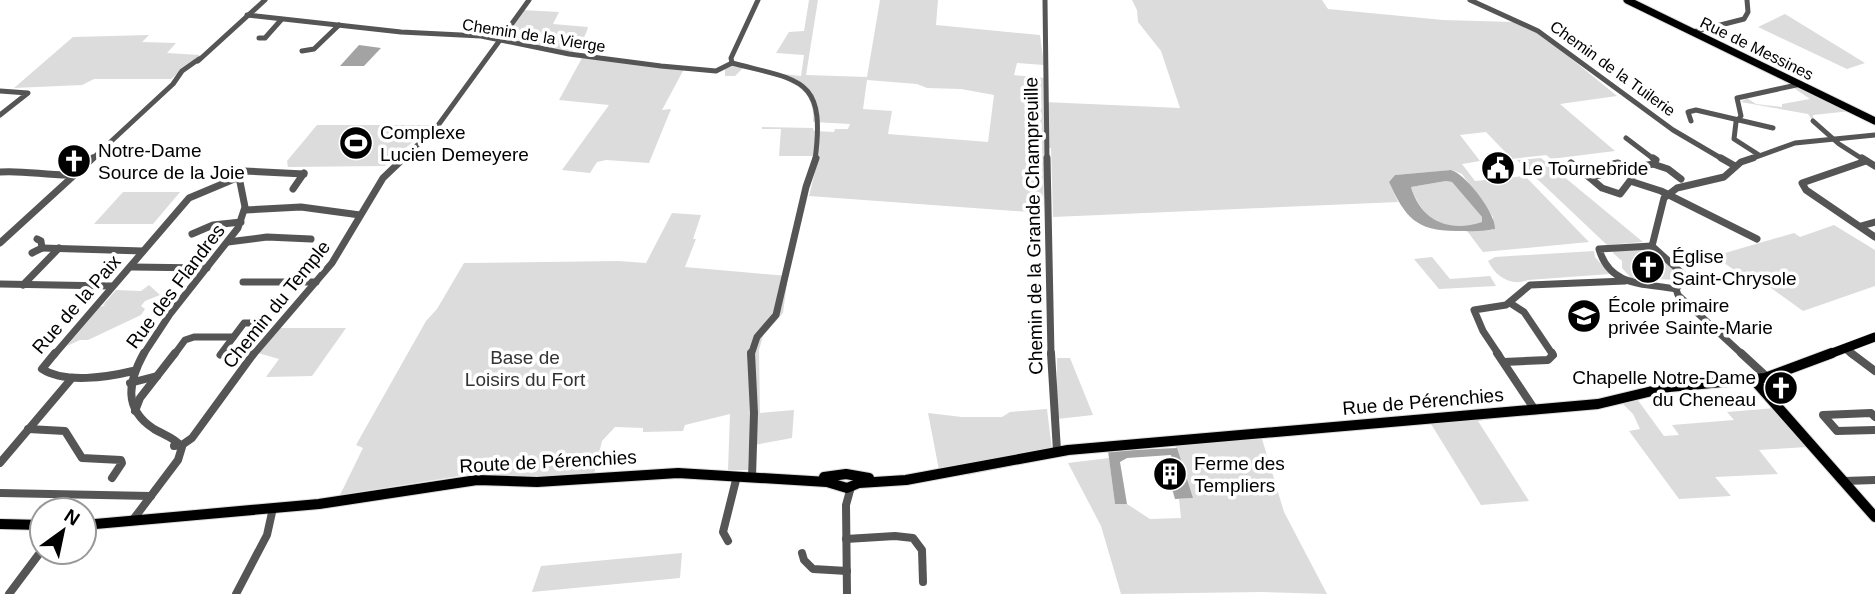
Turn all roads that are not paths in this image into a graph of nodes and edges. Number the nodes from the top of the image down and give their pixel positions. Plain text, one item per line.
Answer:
1 (265, 0) edge
2 (529, 0) edge
3 (758, 0) edge
4 (1045, 0) edge
5 (1470, 0) edge
6 (1627, 0) edge
7 (1747, 0) edge
8 (247, 15) junction
9 (281, 20) junction
10 (339, 25) junction
11 (1693, 32) junction
12 (259, 38) dead end
13 (501, 40) junction
14 (302, 51) dead end
15 (732, 64) junction
16 (1801, 84) junction
17 (0, 91) edge
18 (10, 93) junction
19 (6, 110) junction
20 (0, 115) edge
21 (1738, 120) junction
22 (1691, 121) dead end
23 (1812, 121) dead end
24 (1875, 121) edge
25 (1773, 128) dead end
26 (1875, 135) edge
27 (1626, 138) dead end
28 (1831, 138) junction
29 (1759, 155) junction
30 (1866, 161) junction
31 (1571, 163) dead end
32 (1653, 164) junction
33 (1735, 166) junction
34 (1875, 166) edge
35 (1637, 169) junction
36 (0, 172) edge
37 (74, 174) junction
38 (242, 174) junction
39 (1589, 177) junction
40 (1681, 178) dead end
41 (1630, 181) junction
42 (293, 189) dead end
43 (1667, 194) junction
44 (245, 210) junction
45 (360, 215) junction
46 (241, 222) junction
47 (1875, 222) edge
48 (1861, 226) junction
49 (192, 234) dead end
50 (1875, 237) edge
51 (37, 239) dead end
52 (311, 239) dead end
53 (1757, 239) dead end
54 (228, 242) junction
55 (0, 243) edge
56 (1652, 246) junction
57 (42, 248) junction
58 (59, 248) junction
59 (143, 251) junction
60 (32, 253) dead end
61 (132, 267) junction
62 (207, 268) junction
63 (1625, 281) junction
64 (243, 282) dead end
65 (316, 282) junction
66 (0, 284) edge
67 (23, 285) junction
68 (111, 286) junction
69 (1676, 289) junction
70 (1510, 303) junction
71 (259, 323) dead end
72 (233, 337) junction
73 (1875, 337) edge
74 (1843, 347) junction
75 (220, 355) dead end
76 (1504, 362) junction
77 (134, 371) junction
78 (1875, 371) edge
79 (72, 377) junction
80 (1767, 377) junction
81 (1754, 380) junction
82 (149, 382) junction
83 (130, 383) junction
84 (1771, 397) junction
85 (1535, 410) junction
86 (135, 411) junction
87 (1875, 417) edge
88 (28, 429) junction
89 (1875, 430) edge
90 (176, 443) junction
91 (1057, 452) junction
92 (0, 463) edge
93 (966, 469) joint
94 (737, 476) junction
95 (752, 477) junction
96 (112, 478) dead end
97 (1875, 480) edge
98 (1843, 481) junction
99 (846, 483) junction
100 (0, 493) edge
101 (151, 496) junction
102 (274, 508) junction
103 (1875, 517) edge
104 (132, 521) junction
105 (98, 523) edge
106 (0, 524) edge
107 (28, 525) edge
108 (846, 539) junction
109 (728, 541) dead end
110 (802, 553) dead end
111 (30, 566) edge
112 (847, 571) junction
113 (923, 582) dead end
114 (9, 594) edge
115 (236, 594) edge
116 (847, 594) edge

1 - 8 street
2 - 13 street, Chemin du Temple
3 - 15 street
4 - 91 street, Chemin de la Grande Champreuille
5 - 33 street, Chemin de la Tuilerie
6 - 11 main road, Rue de Messines
7 - 11 street
8 - 9 street, Chemin de la Vierge
8 - 37 street
9 - 10 street, Chemin de la Vierge
9 - 12 street
10 - 13 street, Chemin de la Vierge
10 - 14 street
11 - 16 main road, Rue de Messines
13 - 15 street, Chemin de la Vierge
13 - 45 street, Chemin du Temple
15 - 95 street
16 - 21 street
16 - 24 main road, Rue de Messines
17 - 18 street
18 - 19 street
18 - 19 street
19 - 20 street
21 - 22 street
21 - 25 street
21 - 29 street
23 - 28 street
26 - 28 street
27 - 32 street
28 - 29 street
28 - 30 street
29 - 33 street
30 - 34 street
30 - 48 street
31 - 39 street
32 - 35 street
32 - 40 street
33 - 43 street
35 - 39 street
35 - 41 street
36 - 37 street
37 - 55 street
38 - 42 street
38 - 44 street, Rue des Flandres
38 - 59 street, Rue de la Paix
39 - 41 street
41 - 43 street
43 - 53 street
43 - 56 street
44 - 45 street
44 - 46 street, Rue des Flandres
45 - 65 street, Chemin du Temple
46 - 49 street
46 - 54 street, Rue des Flandres
47 - 48 street
48 - 50 street
51 - 57 street
52 - 54 street
54 - 62 street, Rue des Flandres
56 - 63 street
56 - 69 street
57 - 58 street
57 - 60 street
58 - 59 street
58 - 67 street
59 - 61 street, Rue de la Paix
61 - 62 street
61 - 68 street, Rue de la Paix
62 - 77 street, Rue des Flandres
63 - 69 street
63 - 70 street
64 - 65 street
65 - 90 street, Chemin du Temple
66 - 67 street
67 - 68 street
68 - 79 street, Rue de la Paix
69 - 80 street
70 - 76 street
70 - 76 street
71 - 72 street
72 - 75 street
72 - 82 street
73 - 74 main road, Rue de Pérenchies
74 - 78 street
74 - 80 main road, Rue de Pérenchies
76 - 85 street
77 - 79 street
77 - 83 street, Rue des Flandres
79 - 88 street
80 - 81 main road, Rue de Pérenchies
80 - 84 main road
81 - 84 main road
81 - 85 main road, Rue de Pérenchies
82 - 83 street
82 - 86 street
83 - 86 street, Rue des Flandres
84 - 98 main road
85 - 91 main road, Rue de Pérenchies
86 - 90 street
87 - 89 street
88 - 92 street
88 - 96 street
90 - 101 street, Chemin du Temple
91 - 93 main road, Rue de Pérenchies
93 - 99 main road, Route de Pérenchies
94 - 95 main road, Route de Pérenchies
94 - 102 main road, Route de Pérenchies
94 - 109 street
95 - 99 main road, Route de Pérenchies
97 - 98 street
98 - 103 main road
99 - 108 street
100 - 101 street
101 - 104 street, Chemin du Temple
102 - 104 main road
102 - 115 street
104 - 105 main road
106 - 107 main road
108 - 112 street
108 - 113 street
110 - 112 street
111 - 114 street
112 - 116 street

